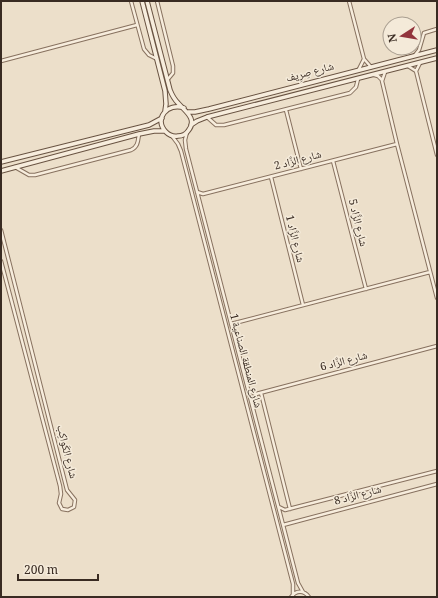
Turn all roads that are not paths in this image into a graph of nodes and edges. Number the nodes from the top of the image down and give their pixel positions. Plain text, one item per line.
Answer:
1 (131, 1) edge
2 (142, 1) edge
3 (147, 1) edge
4 (157, 1) edge
5 (349, 1) edge
6 (138, 25) junction
7 (437, 29) edge
8 (422, 40) edge
9 (437, 50) edge
10 (422, 54) edge
11 (412, 56) edge
12 (437, 58) edge
13 (157, 59) junction
14 (364, 59) junction
15 (1, 61) edge
16 (420, 62) junction
17 (407, 66) junction
18 (371, 67) junction
19 (359, 70) junction
20 (386, 71) junction
21 (416, 71) junction
22 (374, 74) junction
23 (358, 78) junction
24 (168, 79) junction
25 (382, 81) junction
26 (184, 108) junction
27 (286, 110) junction
28 (188, 112) junction
29 (163, 116) junction
30 (207, 117) junction
31 (191, 125) junction
32 (165, 131) junction
33 (187, 132) junction
34 (139, 134) junction
35 (171, 135) junction
36 (397, 144) junction
37 (437, 155) edge
38 (333, 161) junction
39 (1, 162) edge
40 (15, 167) junction
41 (301, 169) junction
42 (1, 171) edge
43 (270, 177) junction
44 (197, 192) junction
45 (203, 194) junction
46 (200, 203) junction
47 (1, 230) edge
48 (1, 261) edge
49 (430, 272) junction
50 (366, 289) junction
51 (437, 298) edge
52 (303, 305) junction
53 (231, 324) junction
54 (437, 346) edge
55 (248, 391) junction
56 (261, 393) junction
57 (256, 394) junction
58 (251, 403) junction
59 (437, 471) edge
60 (437, 484) edge
61 (278, 507) junction
62 (290, 509) junction
63 (285, 510) junction
64 (281, 517) junction
65 (283, 525) junction
66 (303, 592) junction
67 (292, 596) edge
68 (309, 597) edge

1 - 6 street
2 - 13 main road
3 - 24 main road
4 - 24 street
5 - 14 street
6 - 13 street
6 - 15 street
7 - 8 street
9 - 10 main road, شارع صِرِيف
11 - 18 main road, شارع صِرِيف
12 - 16 main road, شارع صِرِيف
13 - 29 main road
14 - 18 street
14 - 19 street
16 - 17 main road, شارع صِرِيف
16 - 21 street
17 - 20 main road, شارع صِرِيف
17 - 21 street
18 - 19 main road, شارع صِرِيف
19 - 28 main road, شارع صِرِيف
20 - 22 main road, شارع صِرِيف
20 - 25 street
21 - 37 street
22 - 23 main road, شارع صِرِيف
22 - 25 street
23 - 27 street
23 - 30 main road, شارع صِرِيف
24 - 26 main road
25 - 36 street
26 - 28 main road
26 - 29 main road
27 - 30 street
27 - 41 street
28 - 31 main road
29 - 32 main road
29 - 39 main road
30 - 31 main road, شارع صِرِيف
31 - 33 main road
32 - 34 main road
32 - 35 main road
33 - 35 main road
33 - 44 street, شارع المنطقة الصناعية 1
34 - 40 main road
34 - 40 street
35 - 67 street, شارع المنطقة الصناعية 1
36 - 38 street, شارع الزَّاد 2
36 - 49 street
38 - 41 street, شارع الزَّاد 2
38 - 50 street, شارع الزَّاد 5
40 - 42 main road
41 - 43 street, شارع الزَّاد 2
43 - 45 street, شارع الزَّاد 2
43 - 52 street, شارع الزَّاد 1
44 - 45 street
44 - 46 street, شارع المنطقة الصناعية 1
45 - 46 street
46 - 53 street, شارع المنطقة الصناعية 1
47 - 48 street, شارع الكَواكِب
49 - 50 street
49 - 51 street
50 - 52 street
52 - 53 street
53 - 55 street, شارع المنطقة الصناعية 1
54 - 56 street, شارع الزَّاد 6
55 - 57 street
55 - 58 street, شارع المنطقة الصناعية 1
56 - 57 street, شارع الزَّاد 6
56 - 62 street
57 - 58 street
58 - 61 street, شارع المنطقة الصناعية 1
59 - 62 street, شارع الزَّاد 8
60 - 65 street, شارع الزَّاد 8
61 - 63 street
61 - 64 street, شارع المنطقة الصناعية 1
62 - 63 street, شارع الزَّاد 8
63 - 64 street
64 - 65 street, شارع المنطقة الصناعية 1
65 - 66 street, شارع المنطقة الصناعية 1
66 - 67 street, شارع المنطقة الصناعية 1
66 - 68 street, شارع المنطقة الصناعية 1

